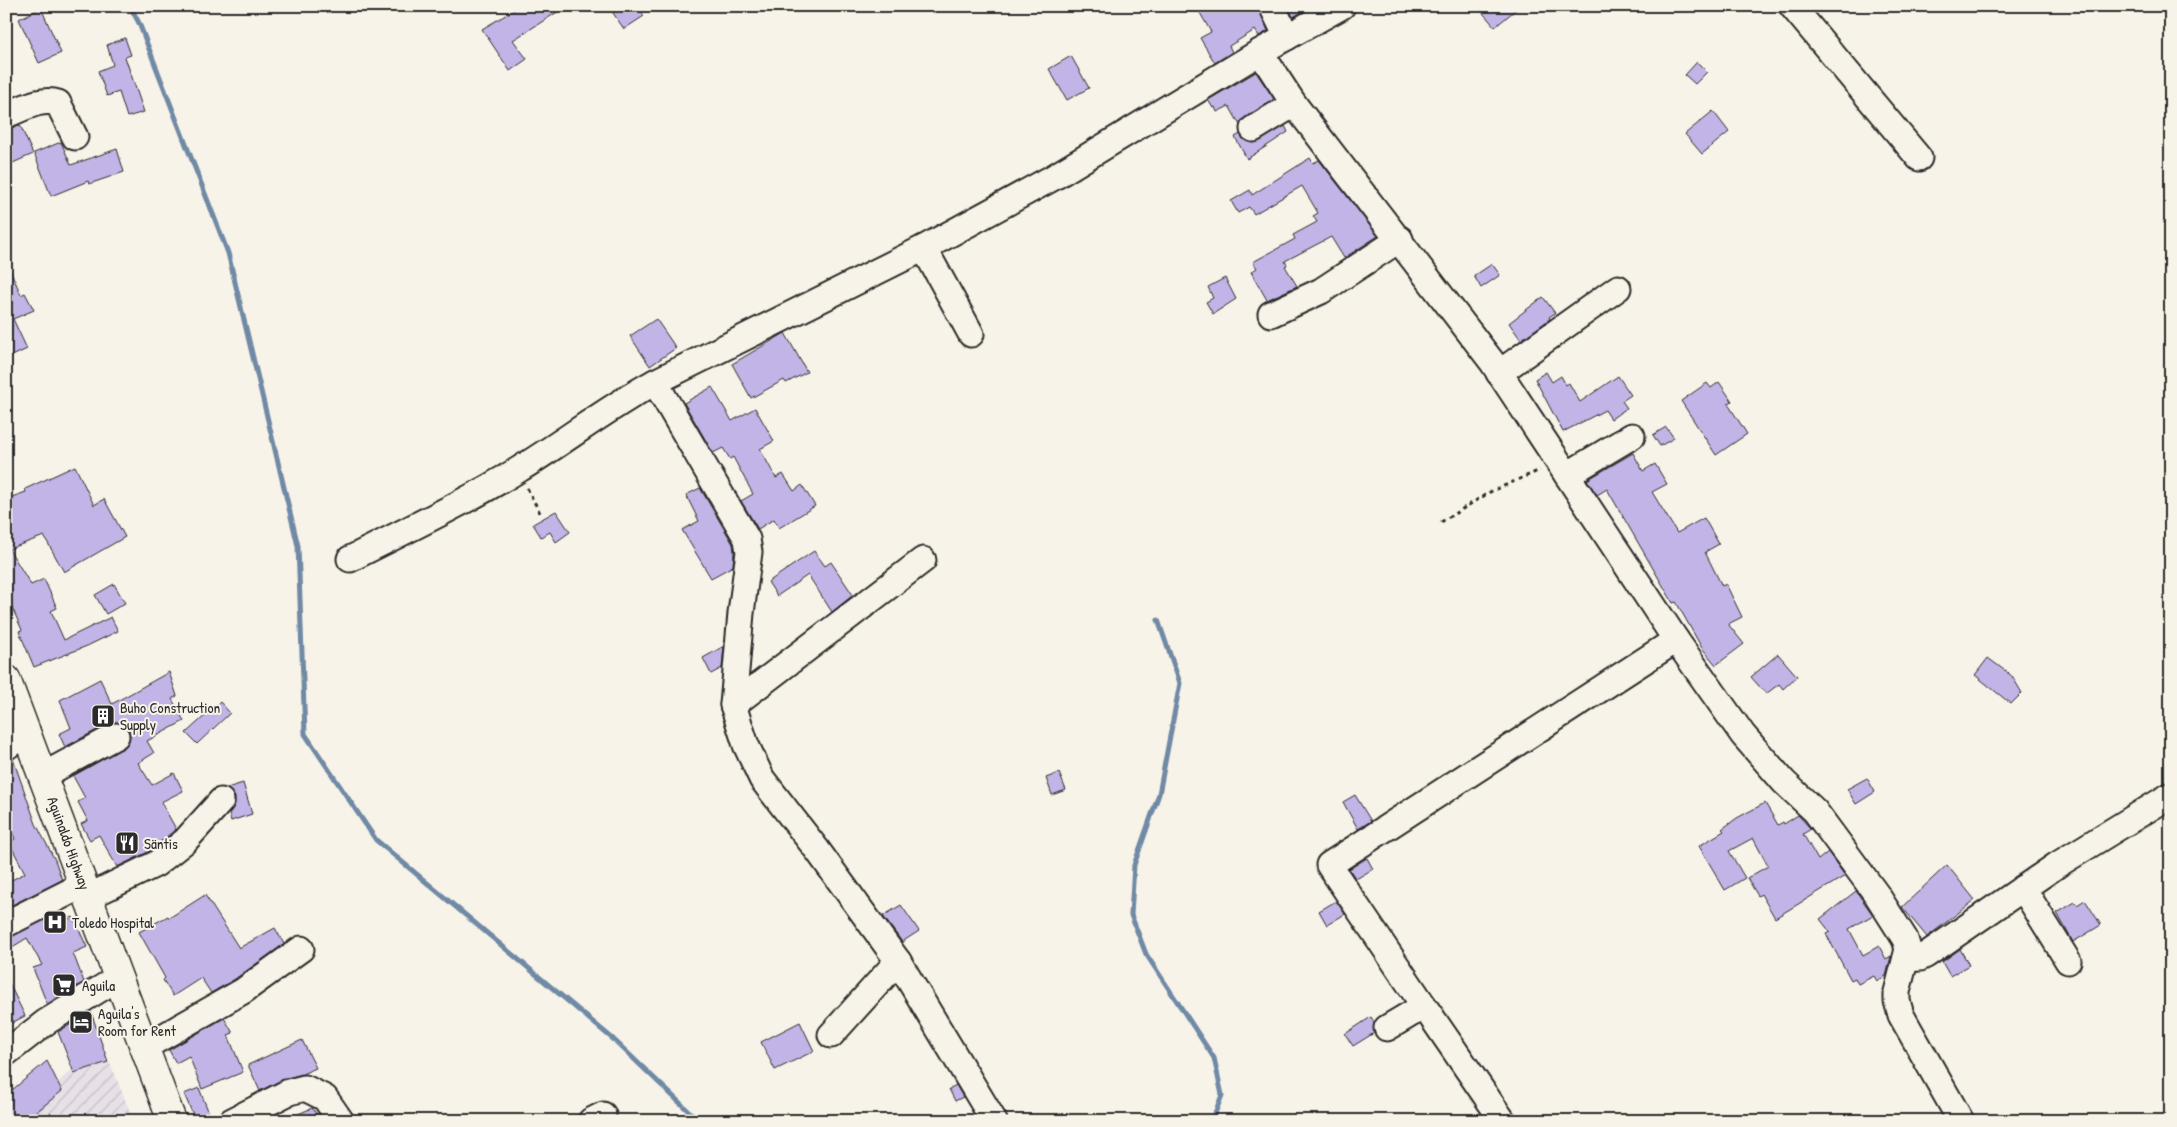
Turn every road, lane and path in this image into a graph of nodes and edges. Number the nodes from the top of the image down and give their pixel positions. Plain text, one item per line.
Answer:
1 (1272, 6) edge
2 (1792, 6) edge
3 (1339, 7) edge
4 (1287, 37) junction
5 (1260, 52) junction
6 (1294, 104) junction
7 (6, 115) edge
8 (1253, 129) dead end
9 (75, 136) dead end
10 (1919, 158) dead end
11 (1400, 239) junction
12 (924, 248) junction
13 (1618, 288) dead end
14 (1271, 314) dead end
15 (971, 334) dead end
16 (1499, 373) junction
17 (655, 382) junction
18 (1632, 436) dead end
19 (1564, 469) junction
20 (518, 470) junction
21 (540, 513) dead end
22 (1442, 522) dead end
23 (350, 559) dead end
24 (923, 560) dead end
25 (1676, 640) junction
26 (6, 679) edge
27 (733, 705) junction
28 (116, 736) dead end
29 (16, 739) edge
30 (44, 774) junction
31 (2171, 795) edge
32 (221, 801) dead end
33 (2023, 888) junction
34 (85, 891) junction
35 (6, 924) edge
36 (301, 949) dead end
37 (1906, 959) junction
38 (898, 961) junction
39 (2068, 961) dead end
40 (118, 978) junction
41 (1424, 1006) junction
42 (1387, 1028) dead end
43 (831, 1036) dead end
44 (145, 1047) junction
45 (6, 1054) edge
46 (172, 1121) edge
47 (232, 1121) edge
48 (341, 1121) edge
49 (994, 1121) edge
50 (1504, 1121) edge
51 (1962, 1121) edge

1 - 4 street
2 - 10 street
3 - 4 street
4 - 5 street
5 - 6 street
5 - 12 street
6 - 8 street
6 - 11 street
7 - 9 street
11 - 14 street
11 - 16 street
12 - 15 street
12 - 17 street
13 - 16 street
16 - 19 street
17 - 20 street
17 - 27 street
18 - 19 street
19 - 22 path
19 - 25 street
20 - 21 path
20 - 23 street
24 - 27 street
25 - 37 street
25 - 41 street
26 - 29 main road, Aguinaldo Highway
27 - 38 street
28 - 30 street
29 - 30 main road, Aguinaldo Highway
30 - 34 main road, Aguinaldo Highway
31 - 33 street
32 - 34 street
33 - 37 street
33 - 39 street
34 - 35 street
34 - 40 main road, Aguinaldo Highway
36 - 44 street
37 - 51 street
38 - 43 street
38 - 49 street
40 - 44 main road, Aguinaldo Highway
40 - 45 street
41 - 42 street
41 - 50 street
44 - 46 main road, Aguinaldo Highway
47 - 48 street

